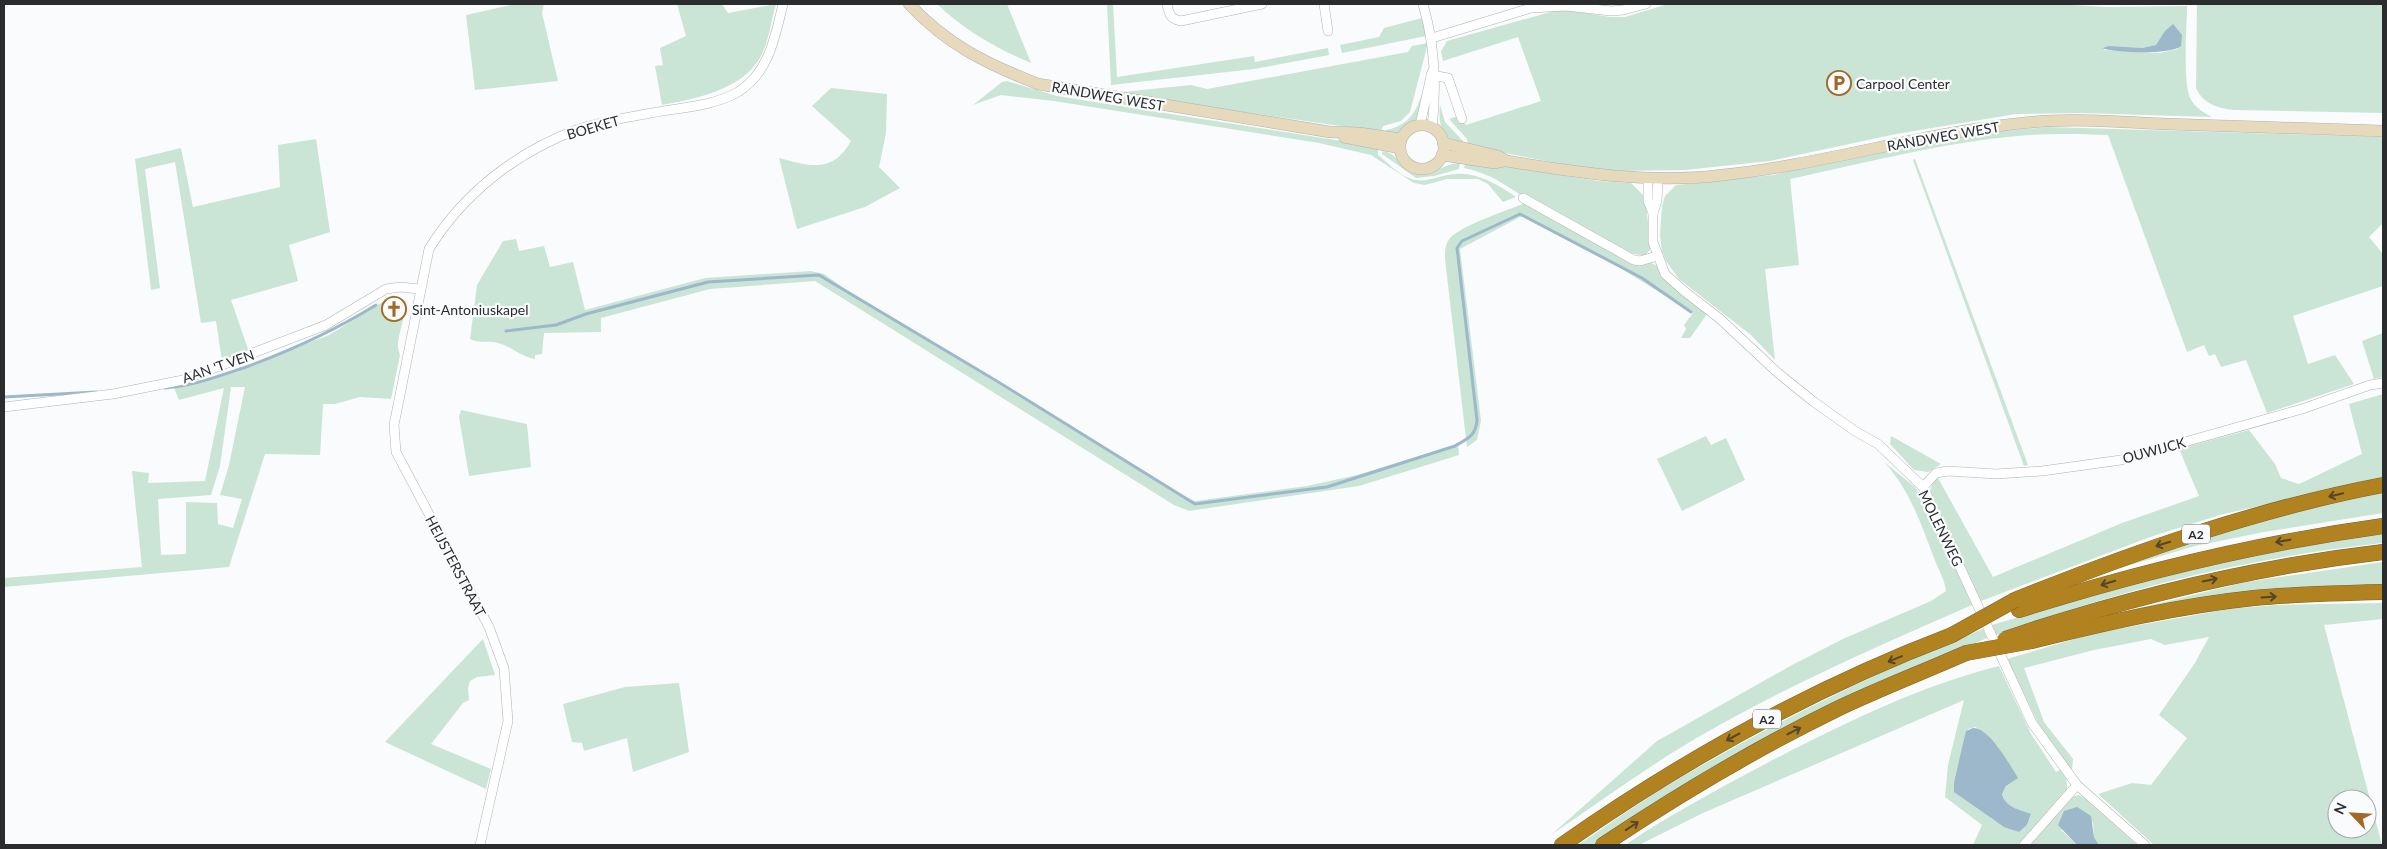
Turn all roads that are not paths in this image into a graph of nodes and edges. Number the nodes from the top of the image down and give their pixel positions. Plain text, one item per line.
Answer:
1 (783, 4) edge
2 (909, 4) edge
3 (1167, 4) edge
4 (1262, 4) edge
5 (1324, 4) edge
6 (1423, 4) edge
7 (1646, 4) edge
8 (1610, 7) edge
9 (1520, 8) edge
10 (1328, 30) dead end
11 (1432, 38) junction
12 (1433, 75) junction
13 (1462, 119) dead end
14 (1420, 125) junction
15 (1432, 128) junction
16 (2383, 131) edge
17 (1401, 143) junction
18 (1443, 143) junction
19 (1442, 155) junction
20 (1507, 161) junction
21 (1653, 178) junction
22 (1523, 198) dead end
23 (1657, 256) junction
24 (419, 289) junction
25 (2383, 383) edge
26 (4, 406) edge
27 (2383, 484) edge
28 (1923, 487) junction
29 (2383, 526) edge
30 (2383, 552) edge
31 (2383, 592) edge
32 (2017, 605) junction
33 (2031, 636) junction
34 (2077, 785) junction
35 (480, 845) edge
36 (1562, 845) edge
37 (1603, 845) edge
38 (2024, 845) edge
39 (2145, 845) edge

1 - 24 street, BOEKET
2 - 17 street, RANDWEG WEST
3 - 4 street
5 - 10 street
6 - 11 street
7 - 8 street
8 - 9 street
9 - 11 street
11 - 12 street
12 - 13 street
12 - 14 street
12 - 15 street
14 - 15 street
14 - 17 street
15 - 18 street
16 - 21 street, RANDWEG WEST
17 - 19 street
18 - 19 street
18 - 20 street, RANDWEG WEST
19 - 20 street, RANDWEG WEST
20 - 21 street, RANDWEG WEST
21 - 23 street, MOLENWEG
22 - 23 street
23 - 28 street, MOLENWEG
24 - 26 street, AAN 'T VEN
24 - 35 street, HEIJSTERSTRAAT
25 - 28 street, OUWIJCK
27 -> 32 highway, A2
28 - 34 street, MOLENWEG
29 -> 32 highway, A2
33 -> 30 highway, A2
33 -> 31 highway, A2
32 -> 36 highway, A2, bridge
37 -> 33 highway, A2, bridge
34 - 38 street
34 - 39 street, MOLENWEG

